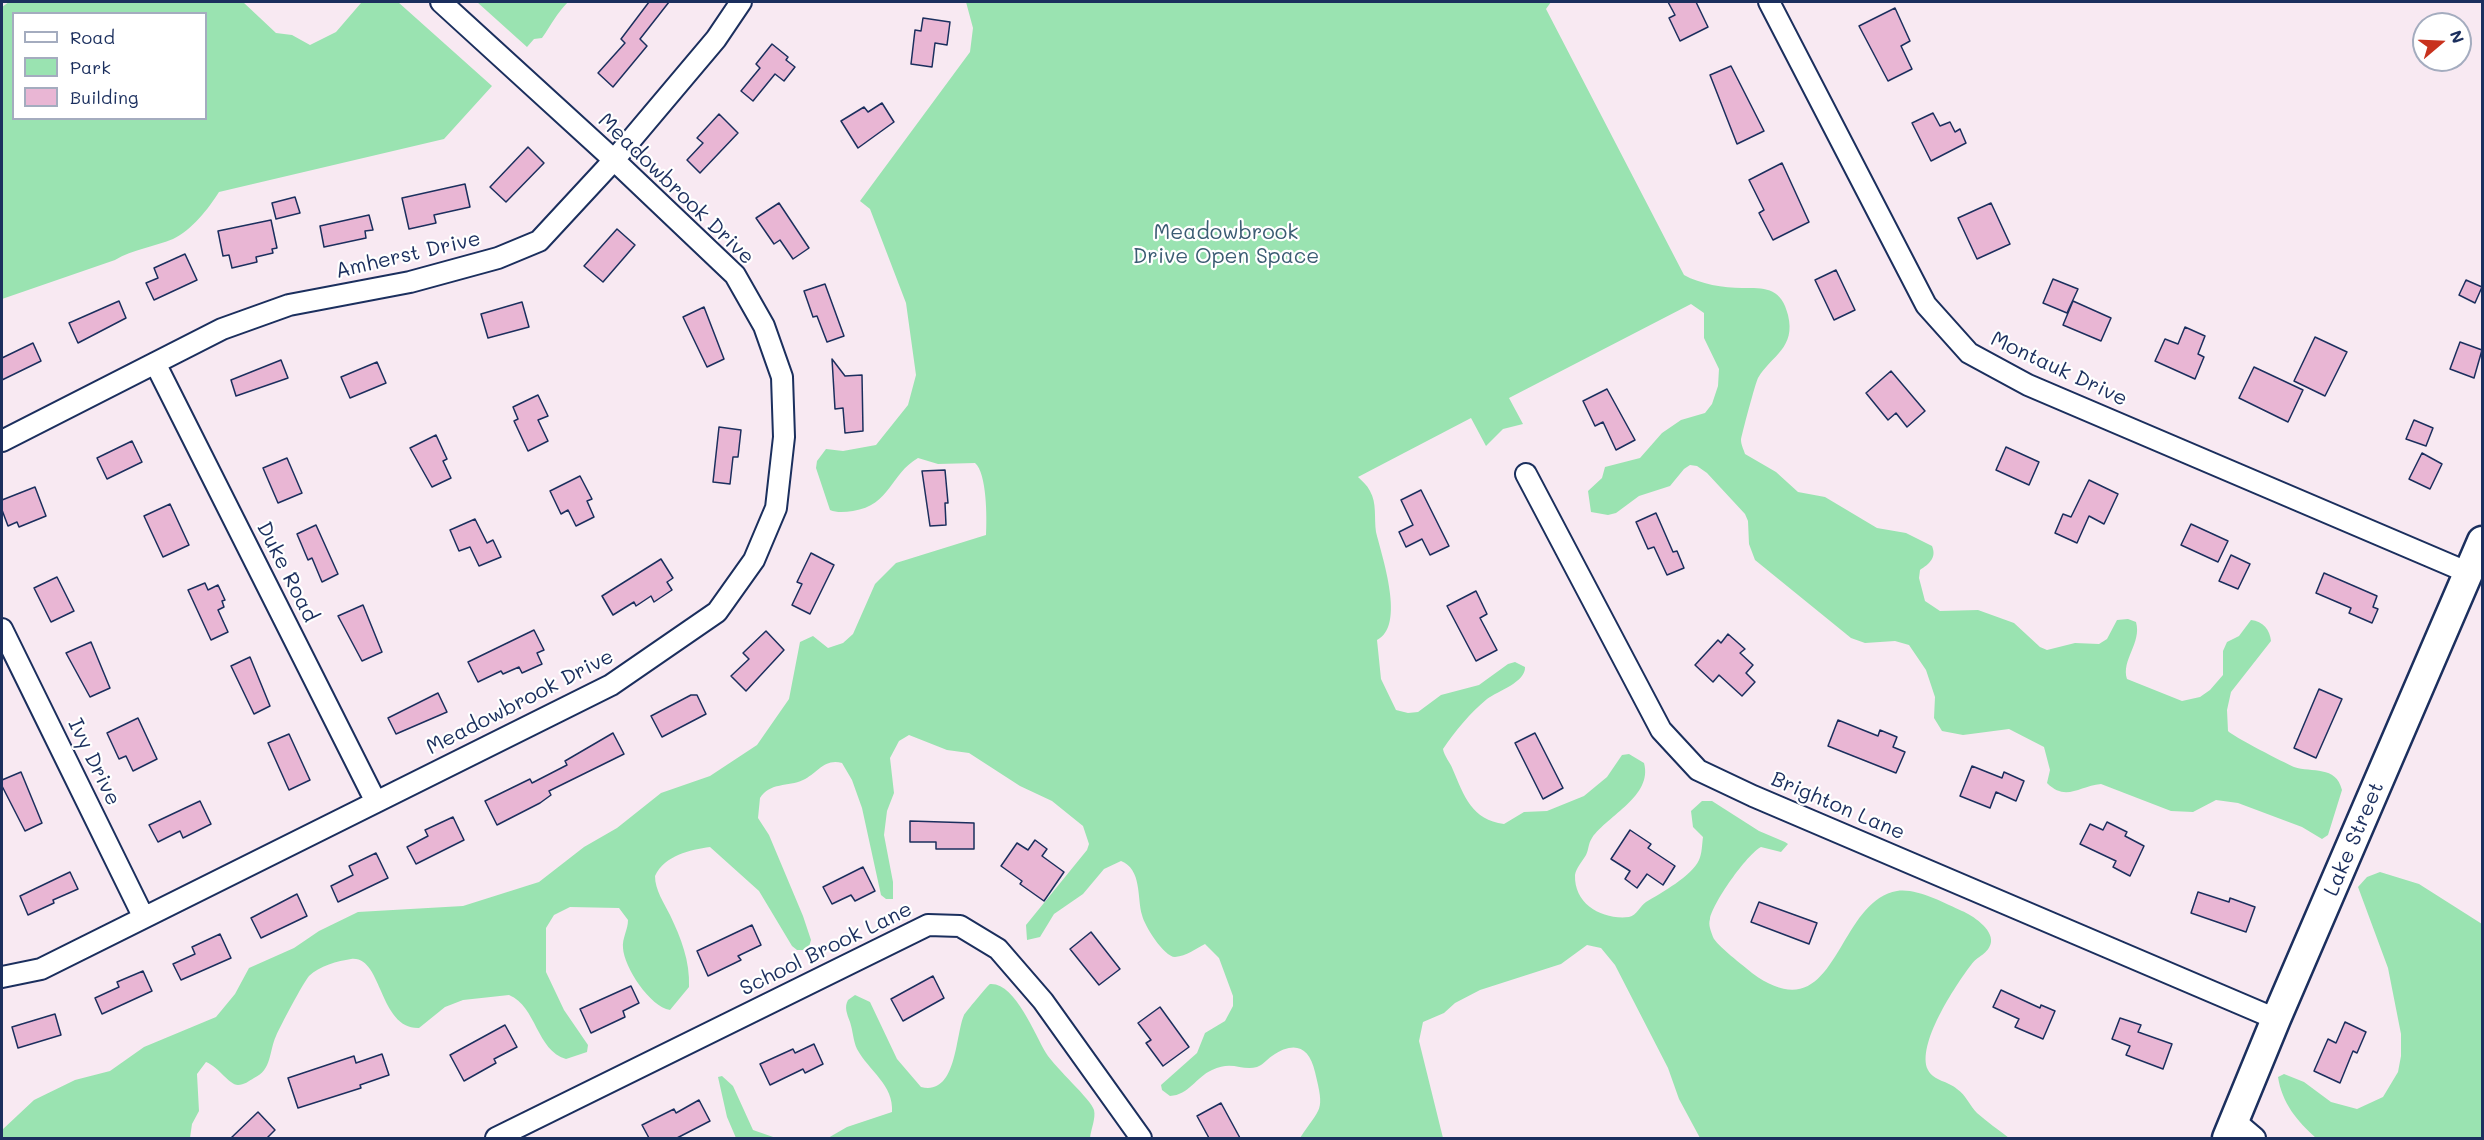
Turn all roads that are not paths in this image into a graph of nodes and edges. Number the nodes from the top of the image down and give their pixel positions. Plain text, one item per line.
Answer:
1 (441, 2) edge
2 (741, 2) edge
3 (1769, 2) edge
4 (614, 160) junction
5 (155, 363) junction
6 (2, 441) edge
7 (1526, 474) dead end
8 (2482, 541) edge
9 (2469, 573) junction
10 (2, 629) edge
11 (376, 802) junction
12 (143, 916) junction
13 (2, 977) edge
14 (2276, 1019) junction
15 (2239, 1133) edge
16 (496, 1138) edge
17 (1141, 1138) edge

1 - 4 street, Meadowbrook Drive
2 - 4 street, Amherst Drive
3 - 9 street, Montauk Drive
4 - 5 street, Amherst Drive
4 - 11 street, Meadowbrook Drive
5 - 6 street, Amherst Drive
5 - 11 street, Duke Road
7 - 14 street, Brighton Lane
8 - 9 street, Lake Street
9 - 14 street, Lake Street
10 - 12 street, Ivy Drive
11 - 12 street, Meadowbrook Drive
12 - 13 street, Meadowbrook Drive
14 - 15 street, Lake Street
16 - 17 street, School Brook Lane

